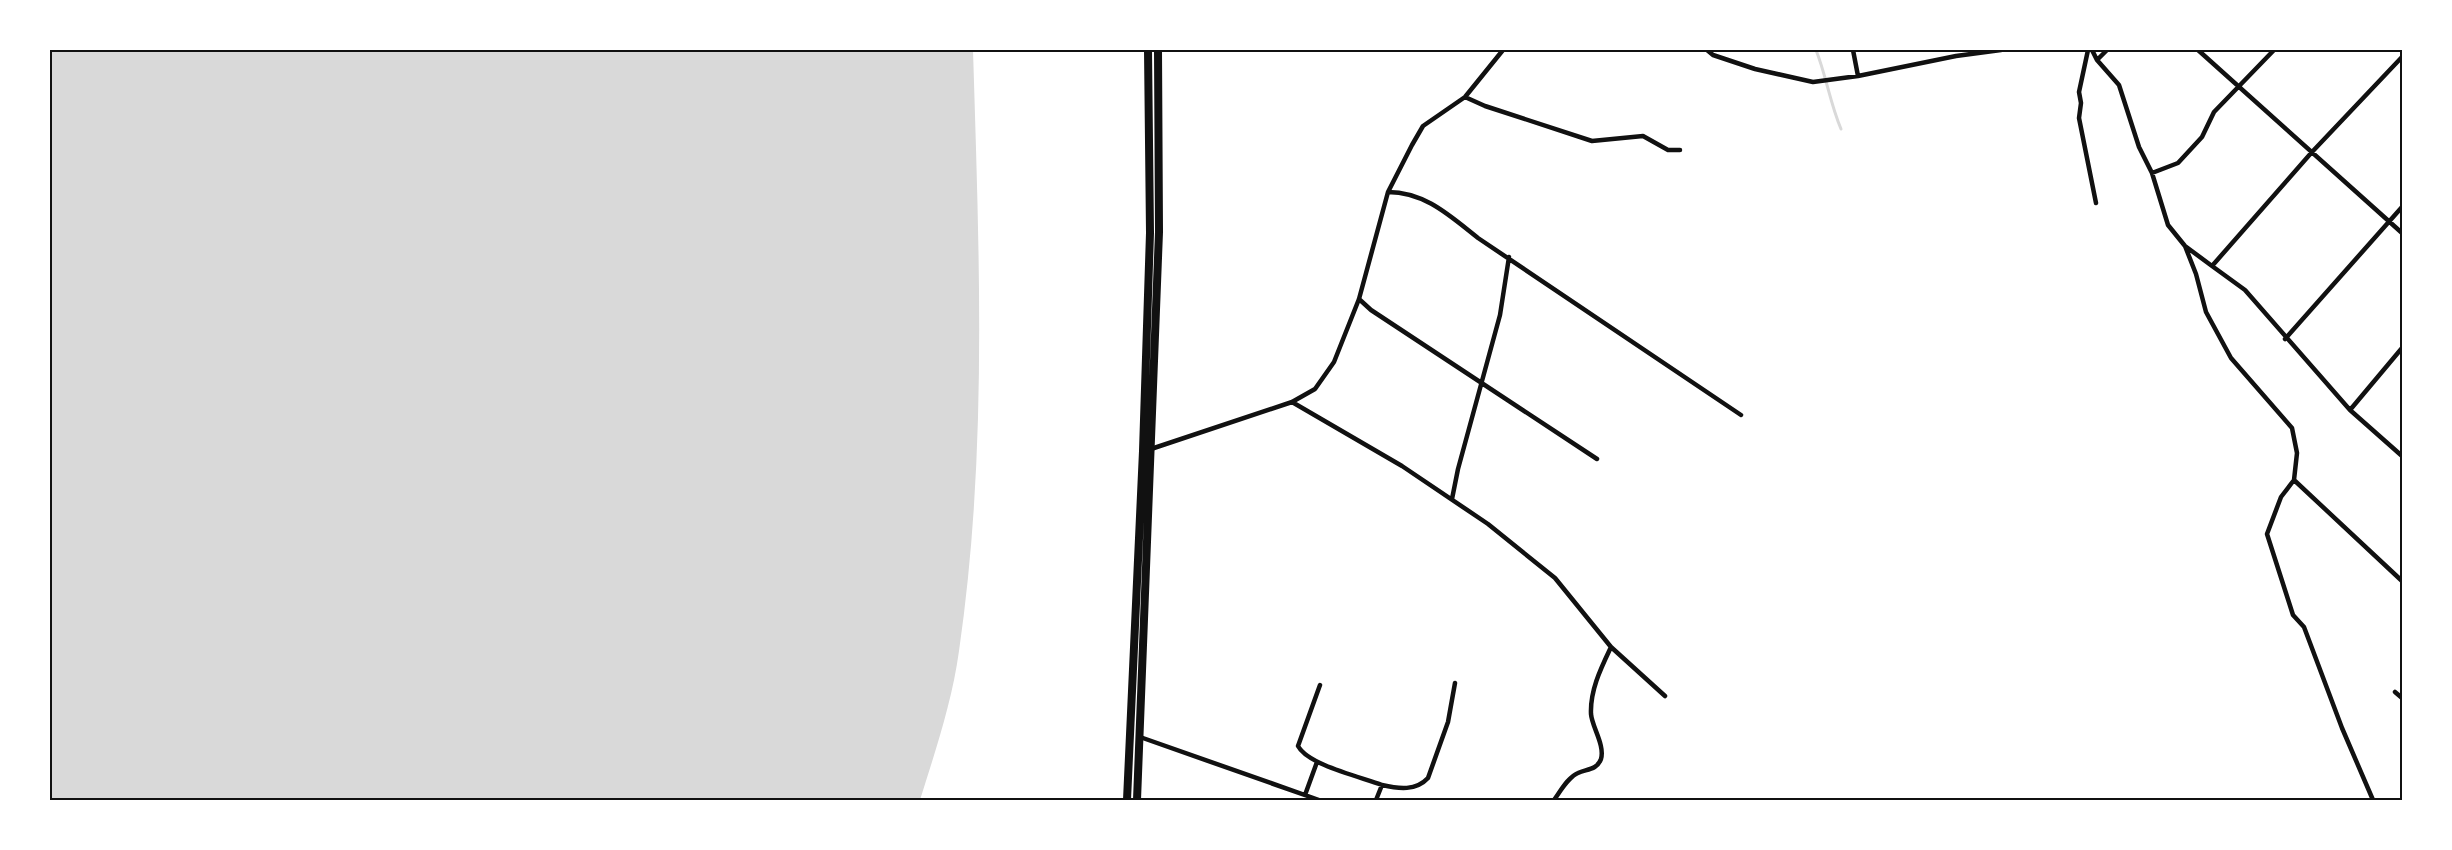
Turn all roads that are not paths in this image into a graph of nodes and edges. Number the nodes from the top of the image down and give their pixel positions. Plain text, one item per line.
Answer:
1 (1148, 50) edge
2 (1158, 50) edge
3 (1503, 50) edge
4 (1707, 50) edge
5 (1853, 50) edge
6 (2001, 50) edge
7 (2090, 50) edge
8 (2107, 50) edge
9 (2198, 50) edge
10 (2274, 50) edge
11 (2403, 57) edge
12 (2097, 60) junction
13 (1858, 76) junction
14 (2238, 85) junction
15 (1465, 97) junction
16 (1680, 150) dead end
17 (2312, 152) junction
18 (2152, 173) junction
19 (1388, 192) junction
20 (2096, 204) dead end
21 (2403, 207) edge
22 (2389, 221) junction
23 (2403, 233) edge
24 (2185, 246) junction
25 (1509, 257) junction
26 (2212, 266) junction
27 (1359, 299) junction
28 (2285, 339) junction
29 (2403, 348) edge
30 (1480, 382) junction
31 (1292, 402) junction
32 (2350, 410) junction
33 (1741, 415) dead end
34 (1147, 450) junction
35 (2403, 456) edge
36 (1597, 459) dead end
37 (2294, 480) junction
38 (1452, 500) junction
39 (2403, 581) edge
40 (1611, 647) junction
41 (1455, 683) dead end
42 (1320, 685) dead end
43 (2395, 692) dead end
44 (1665, 696) dead end
45 (2403, 698) edge
46 (1140, 737) junction
47 (1317, 762) junction
48 (1383, 785) junction
49 (1305, 795) junction
50 (1126, 801) edge
51 (1137, 801) edge
52 (1319, 801) edge
53 (1376, 801) edge
54 (1554, 801) edge
55 (2373, 801) edge

1 - 34 main road
2 - 34 main road
3 - 15 street
4 - 13 street
5 - 13 street
6 - 13 street
7 - 12 street
7 - 20 street
8 - 12 street
9 - 14 street
10 - 14 street
11 - 17 street
12 - 18 street
14 - 17 street
14 - 18 street
15 - 16 street
15 - 19 street
17 - 22 street
17 - 26 street
18 - 24 street
19 - 25 street
19 - 27 street
21 - 22 street
22 - 23 street
22 - 28 street
24 - 26 street
24 - 37 street
25 - 30 street
25 - 33 street
26 - 28 street
27 - 30 street
27 - 31 street
28 - 32 street
29 - 32 street
30 - 36 street
30 - 38 street
31 - 34 street
31 - 38 street
32 - 35 street
34 - 46 main road
34 - 50 main road
37 - 39 street
37 - 55 street
38 - 40 street
40 - 44 street
40 - 54 street
41 - 48 street
42 - 47 street
43 - 45 street
46 - 49 street
46 - 51 main road
47 - 48 street
47 - 49 street
48 - 53 street
49 - 52 street

